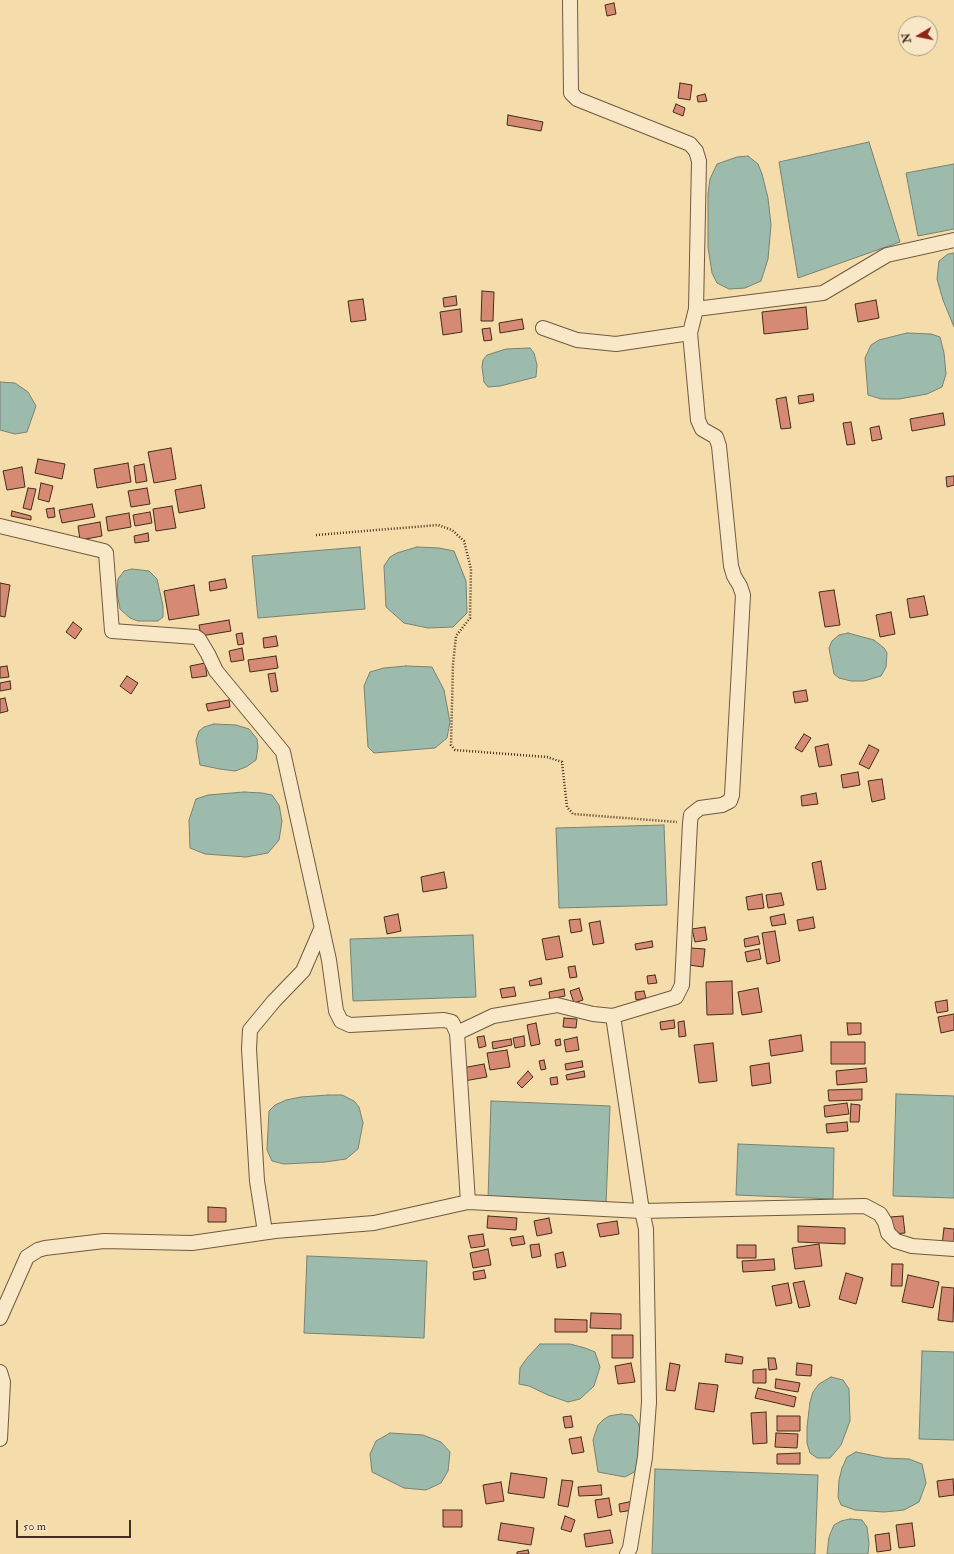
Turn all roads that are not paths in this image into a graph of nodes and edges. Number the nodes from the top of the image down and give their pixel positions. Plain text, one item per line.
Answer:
1 (570, 0) edge
2 (954, 240) edge
3 (696, 309) junction
4 (543, 328) dead end
5 (690, 333) junction
6 (0, 526) edge
7 (322, 927) junction
8 (613, 1016) junction
9 (458, 1033) junction
10 (468, 1202) junction
11 (642, 1211) junction
12 (265, 1232) junction
13 (954, 1249) edge
14 (0, 1318) edge
15 (0, 1372) edge
16 (0, 1439) edge
17 (627, 1554) edge

1 - 3 street
2 - 3 street
3 - 5 street
4 - 5 street
5 - 8 street
6 - 7 street
7 - 9 street
7 - 12 street
8 - 9 street
8 - 11 street
9 - 10 street
10 - 11 street
10 - 12 street
11 - 13 street
11 - 17 street
12 - 14 street
15 - 16 street

